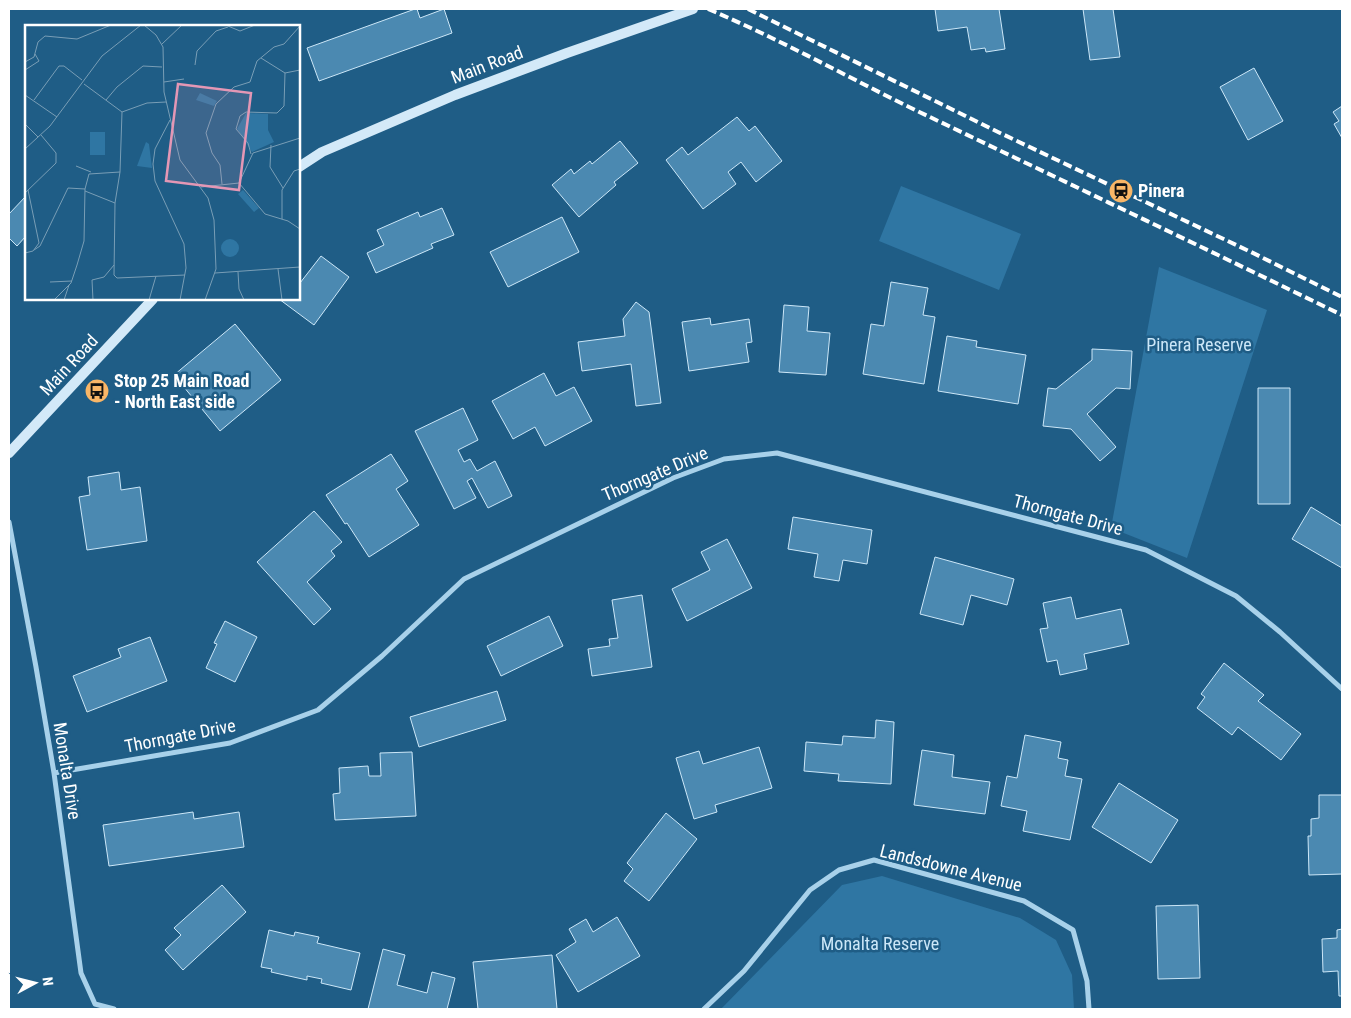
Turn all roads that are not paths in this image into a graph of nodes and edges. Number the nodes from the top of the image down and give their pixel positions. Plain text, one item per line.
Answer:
1 (693, 9) edge
2 (300, 166) edge
3 (152, 300) edge
4 (9, 453) edge
5 (9, 522) edge
6 (1342, 689) edge
7 (54, 773) junction
8 (95, 1004) junction
9 (90, 1009) edge
10 (114, 1009) edge
11 (704, 1009) edge
12 (1089, 1009) edge

1 - 2 main road, Main Road
3 - 4 main road, Main Road
5 - 7 street, Monalta Drive
6 - 7 street, Thorngate Drive
7 - 8 street, Monalta Drive
8 - 9 street
8 - 10 street
11 - 12 street, Landsdowne Avenue

